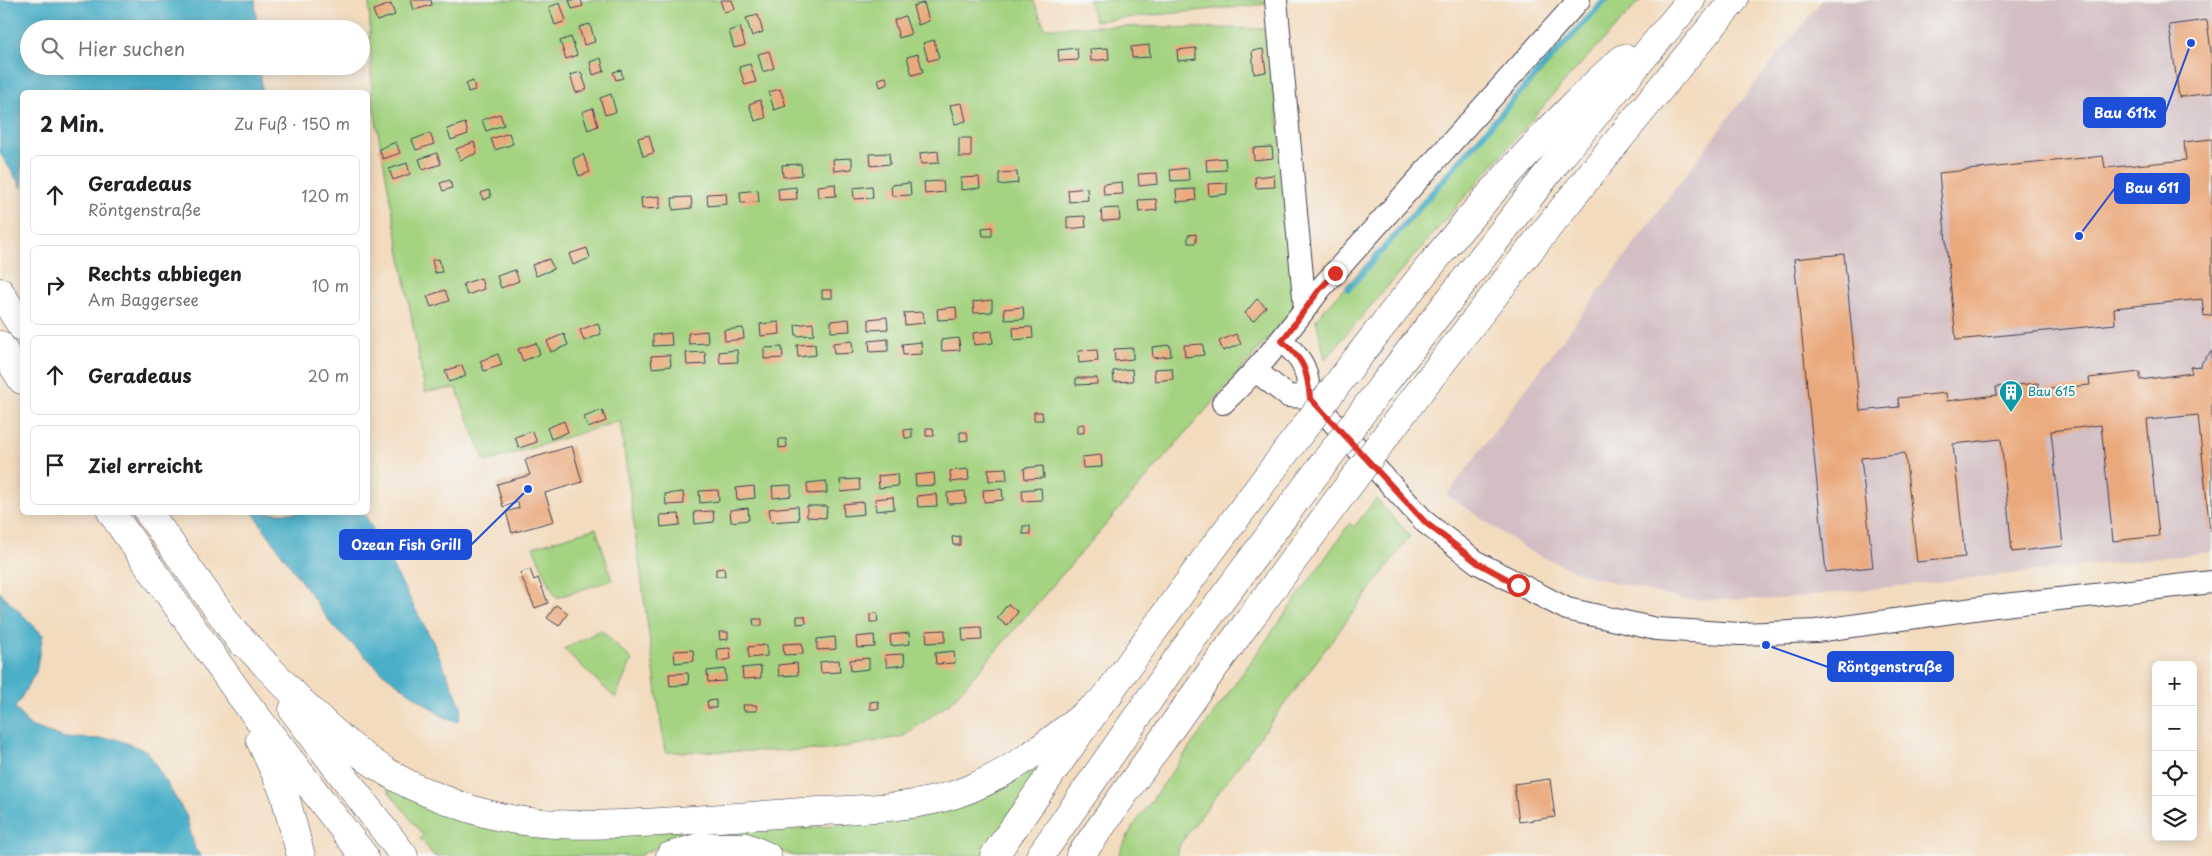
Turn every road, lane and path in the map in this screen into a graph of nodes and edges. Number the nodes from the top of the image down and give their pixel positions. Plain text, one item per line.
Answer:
1 (1276, 0) edge
2 (1579, 0) edge
3 (1734, 0) edge
4 (1690, 2) edge
5 (0, 292) edge
6 (1306, 308) junction
7 (20, 324) edge
8 (1282, 341) junction
9 (0, 345) edge
10 (1256, 371) junction
11 (20, 377) edge
12 (1310, 398) junction
13 (1223, 403) dead end
14 (114, 515) edge
15 (150, 515) edge
16 (2212, 582) edge
17 (230, 627) junction
18 (240, 695) junction
19 (1109, 695) junction
20 (1114, 808) junction
21 (301, 856) edge
22 (364, 856) edge
23 (404, 856) edge
24 (670, 856) edge
25 (767, 856) edge
26 (994, 856) edge
27 (1040, 856) edge
28 (1080, 856) edge
29 (1097, 856) edge

1 - 6 street
2 - 6 street
3 - 20 highway, bridge
4 - 19 highway, bridge
4 - 27 highway, bridge
5 - 7 highway
6 - 8 street
8 - 10 street
8 - 12 street
9 - 11 highway
10 - 12 street
10 - 13 street
12 - 16 street
14 - 18 highway
15 - 17 highway
17 - 19 highway
17 - 23 highway
18 - 21 highway
18 - 22 highway
19 - 26 highway
20 - 28 highway
20 - 29 highway
24 - 25 highway

